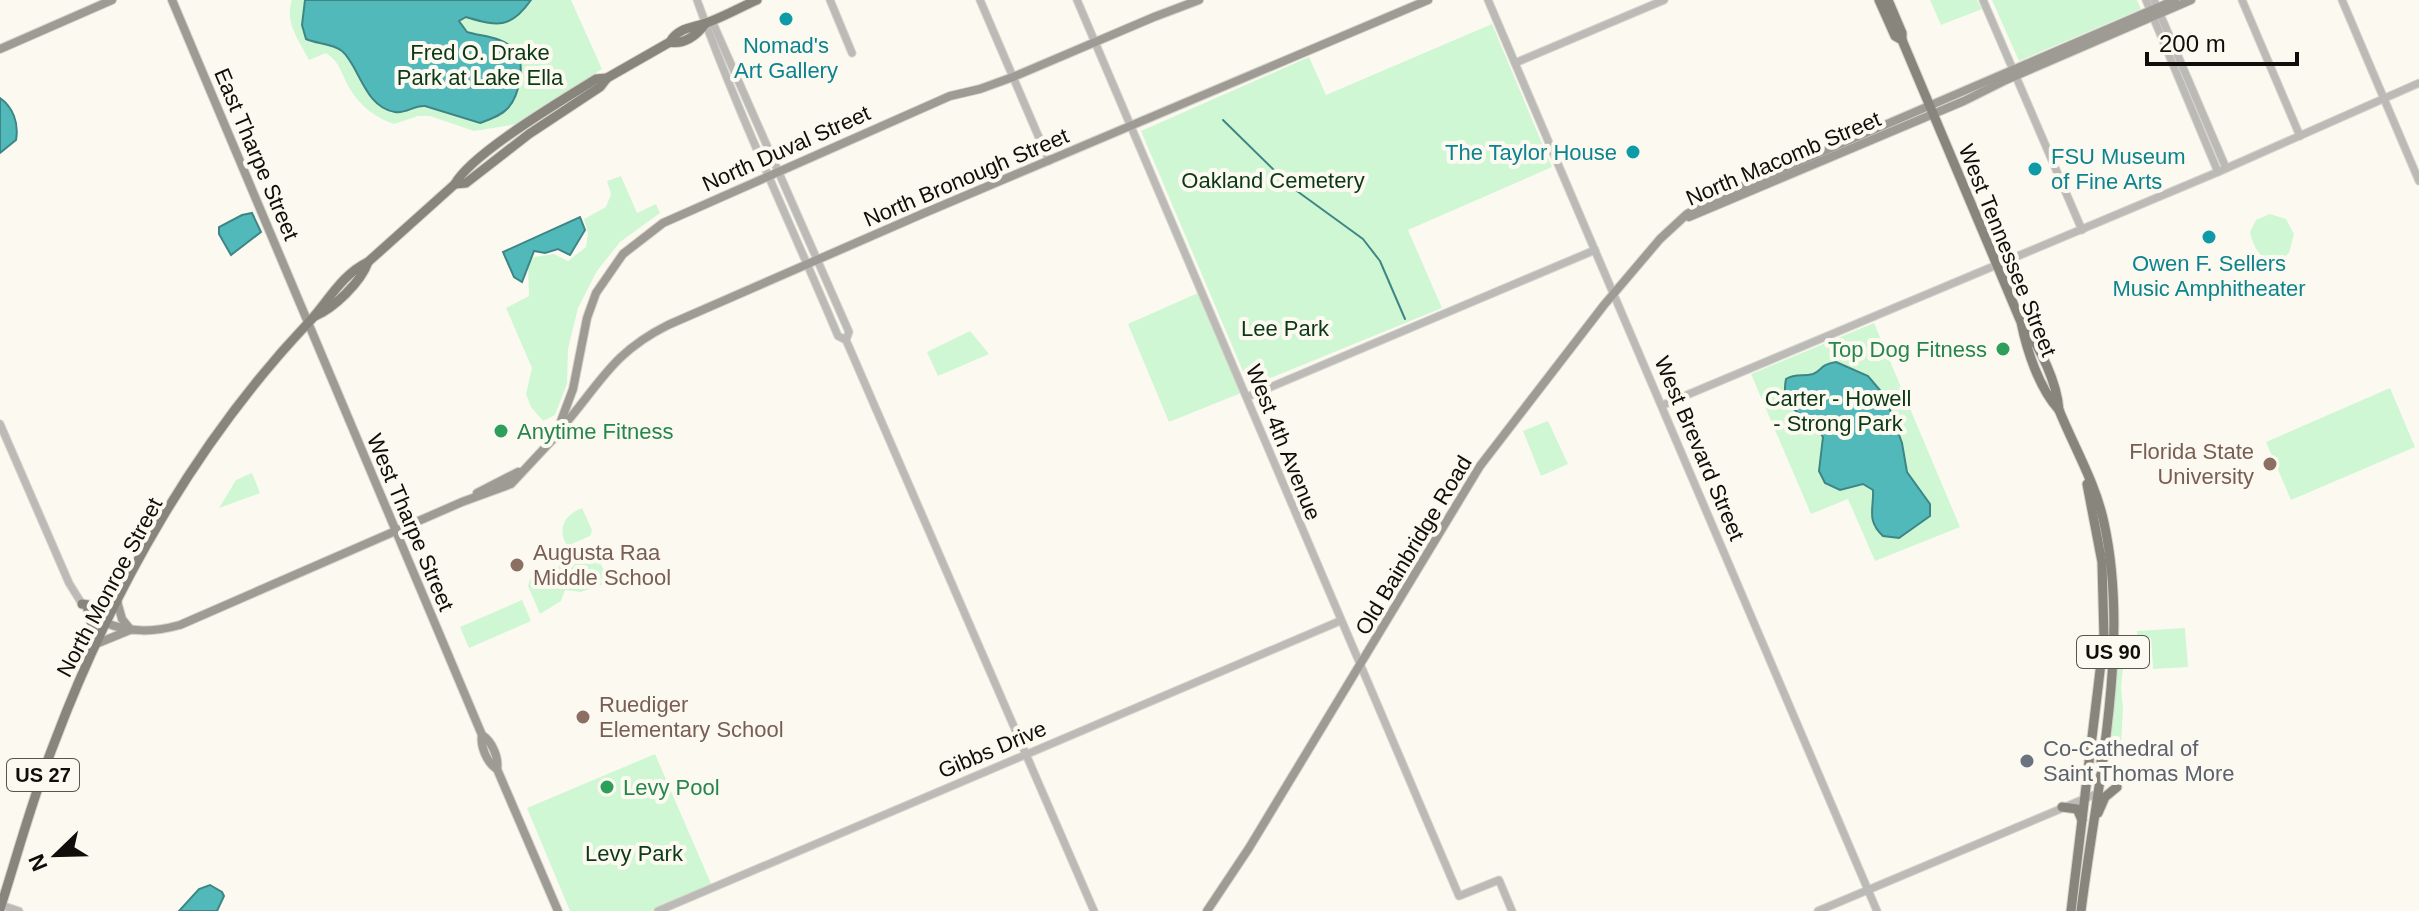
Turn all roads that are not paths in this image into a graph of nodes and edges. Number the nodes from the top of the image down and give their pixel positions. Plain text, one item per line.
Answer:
1 (112, 0) edge
2 (172, 0) edge
3 (697, 0) edge
4 (757, 0) edge
5 (830, 0) edge
6 (980, 0) edge
7 (1077, 0) edge
8 (1199, 0) edge
9 (1428, 0) edge
10 (1488, 0) edge
11 (1664, 0) edge
12 (1879, 0) edge
13 (1888, 0) edge
14 (1983, 0) edge
15 (2146, 0) edge
16 (2175, 0) edge
17 (2191, 0) edge
18 (2242, 0) edge
19 (2342, 0) edge
20 (2155, 10) edge
21 (709, 22) junction
22 (1902, 40) junction
23 (1095, 43) junction
24 (0, 49) edge
25 (852, 53) dead end
26 (727, 55) junction
27 (718, 59) junction
28 (1515, 63) junction
29 (2014, 73) junction
30 (1013, 77) junction
31 (2419, 83) edge
32 (2384, 99) junction
33 (1931, 110) junction
34 (1131, 126) junction
35 (2300, 136) junction
36 (1049, 161) junction
37 (2222, 170) junction
38 (779, 171) junction
39 (769, 176) junction
40 (2419, 181) edge
41 (1680, 221) joint
42 (804, 228) junction
43 (2082, 230) junction
44 (794, 232) junction
45 (1595, 250) junction
46 (813, 262) junction
47 (1997, 265) junction
48 (1614, 294) junction
49 (312, 318) junction
50 (1247, 397) junction
51 (1663, 405) junction
52 (0, 424) edge
53 (554, 438) junction
54 (2085, 472) junction
55 (395, 531) junction
56 (117, 601) junction
57 (85, 607) junction
58 (1340, 621) junction
59 (106, 623) junction
60 (130, 630) junction
61 (96, 644) junction
62 (1360, 667) junction
63 (1026, 754) junction
64 (2101, 761) junction
65 (2129, 775) dead end
66 (2117, 787) dead end
67 (2097, 791) junction
68 (2085, 797) junction
69 (2062, 807) junction
70 (2087, 825) junction
71 (1867, 889) junction
72 (1, 909) edge
73 (1208, 910) edge
74 (19, 911) edge
75 (558, 911) edge
76 (658, 911) edge
77 (1094, 911) edge
78 (1512, 911) edge
79 (1818, 911) edge
80 (1877, 911) edge
81 (2071, 911) edge
82 (2081, 911) edge

1 - 24 main road
2 - 49 main road, East Tharpe Street
3 - 21 street
4 - 21 main road, North Monroe Street / US 27
5 - 25 street
6 - 30 street
7 - 23 street, West 4th Avenue
8 - 23 main road, North Duval Street
9 - 34 main road, North Bronough Street
10 - 28 street, West Brevard Street
11 - 28 street
12 - 22 main road, West Tennessee Street / US 90
13 - 22 main road, West Tennessee Street / US 90
14 - 29 street
15 - 20 street
16 - 20 main road
17 - 20 main road
18 - 35 street
19 - 32 street
20 - 29 main road, North Macomb Street
20 - 37 street
21 - 26 street
21 - 27 street
21 - 49 main road, North Monroe Street / US 27
22 - 33 main road, West Tennessee Street / US 90
23 - 30 main road, North Duval Street
23 - 34 street, West 4th Avenue
26 - 27 street
26 - 38 street
27 - 39 street
28 - 45 street, West Brevard Street
29 - 33 main road, North Macomb Street
29 - 43 street
30 - 36 street
30 - 38 main road, North Duval Street
31 - 32 street
32 - 35 street
32 - 40 street
33 - 41 main road, North Macomb Street
33 - 47 main road, West Tennessee Street / US 90
34 - 36 main road, North Bronough Street
34 - 50 street, West 4th Avenue
35 - 37 street
36 - 46 main road, North Bronough Street
37 - 43 street
38 - 39 main road, North Duval Street
38 - 42 street
39 - 44 street
39 - 53 main road, North Duval Street
41 - 48 main road, Old Bainbridge Road
42 - 44 street
42 - 46 street
43 - 47 street
44 - 46 street
45 - 48 street, West Brevard Street
45 - 50 street
46 - 53 main road, North Bronough Street
46 - 63 street
47 - 51 street
47 - 54 main road, West Tennessee Street / US 90
48 - 51 street, West Brevard Street
48 - 62 main road, Old Bainbridge Road
49 - 55 main road, West Tharpe Street
49 - 56 main road, North Monroe Street / US 27
50 - 58 street, West 4th Avenue
51 - 71 street, West Brevard Street
52 - 57 street
53 - 55 main road, North Duval Street
54 - 64 main road, West Tennessee Street / US 90
54 - 68 main road, West Tennessee Street / US 90
55 - 60 main road, North Duval Street
55 - 75 main road, West Tharpe Street
56 - 57 main road
56 - 59 main road, North Monroe Street / US 27
56 - 60 main road
57 - 59 street
57 - 61 main road
58 - 62 street, West 4th Avenue
58 - 63 street, Gibbs Drive
59 - 60 main road
59 - 61 main road, North Monroe Street / US 27
60 - 61 main road
61 - 72 main road, North Monroe Street / US 27
62 - 73 main road, Old Bainbridge Road
62 - 78 street, West 4th Avenue
63 - 76 street, Gibbs Drive
63 - 77 street
64 - 65 main road
64 - 67 main road, West Tennessee Street / US 90
66 - 70 main road
67 - 68 street
67 - 70 main road, West Tennessee Street / US 90
68 - 69 street
68 - 70 main road, West Tennessee Street / US 90
69 - 70 main road
69 - 71 street
70 - 81 main road, West Tennessee Street / US 90
70 - 82 main road, West Tennessee Street / US 90
71 - 79 street
71 - 80 street, West Brevard Street
72 - 74 street

